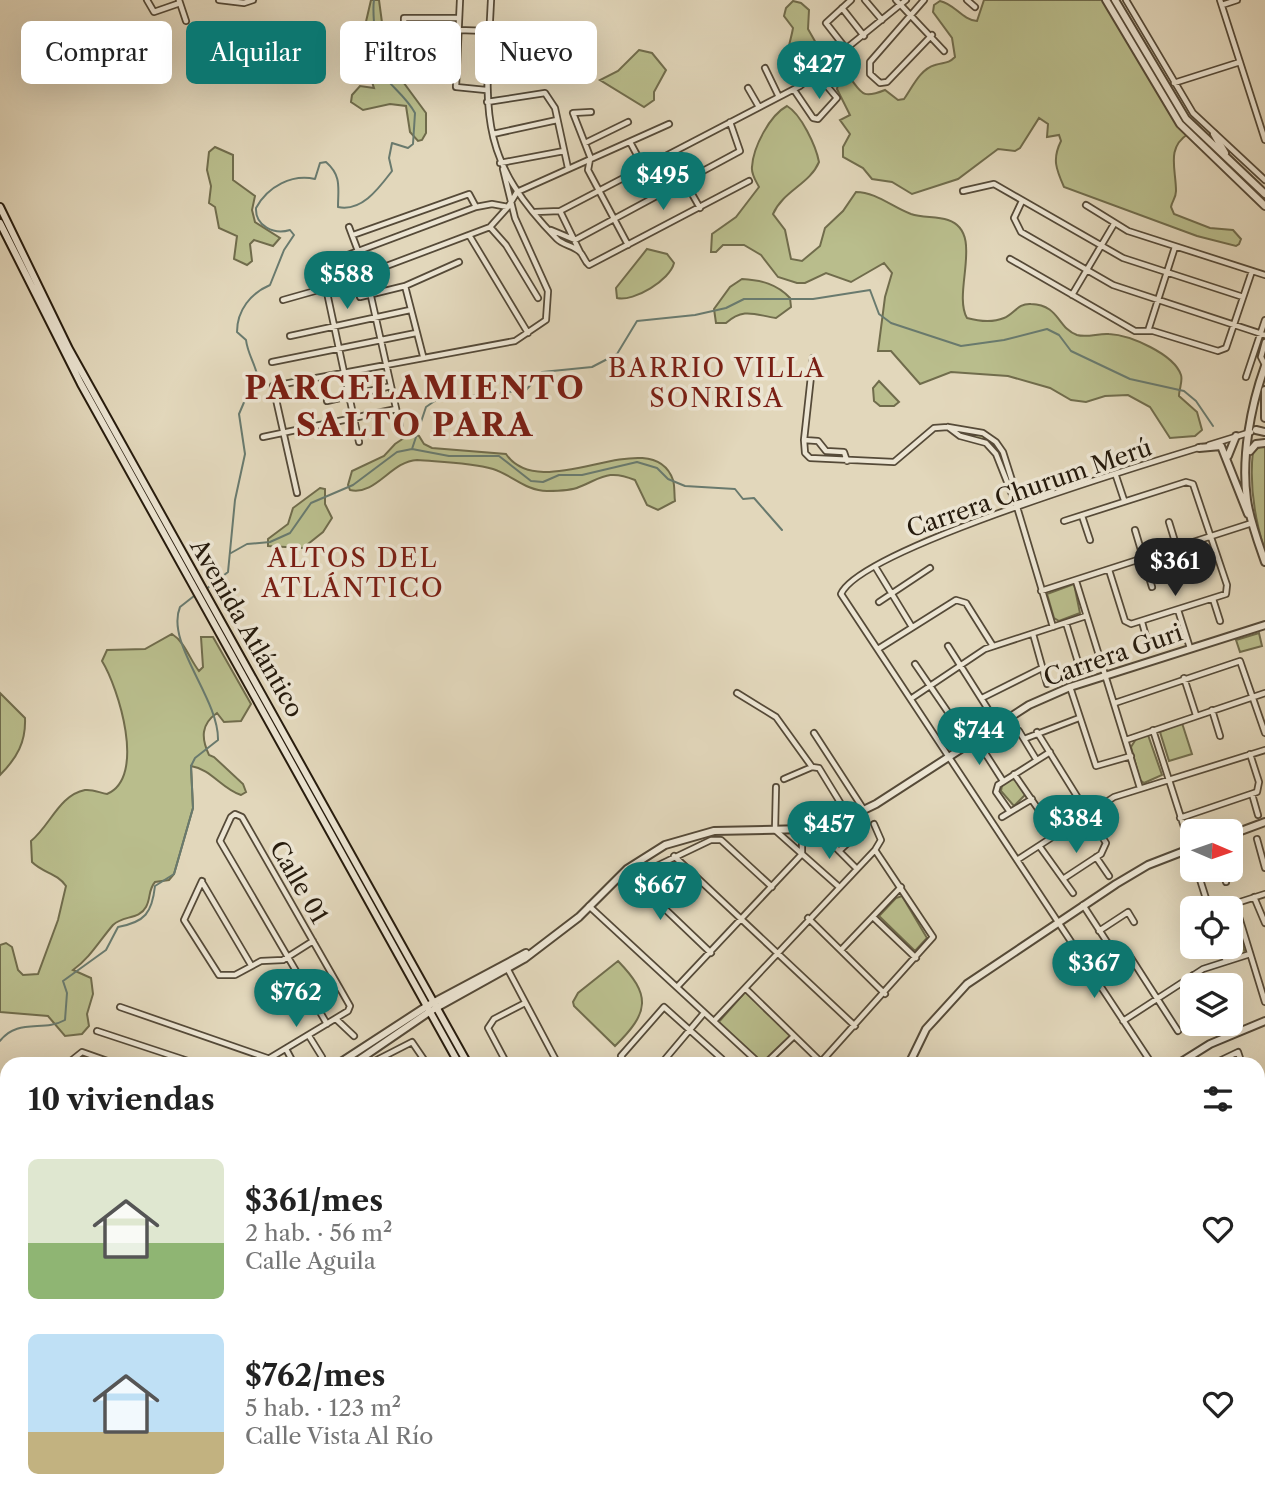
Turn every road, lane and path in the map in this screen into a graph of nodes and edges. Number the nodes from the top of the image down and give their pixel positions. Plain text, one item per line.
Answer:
1 (147, 0) edge
2 (219, 0) edge
3 (460, 0) edge
4 (491, 0) edge
5 (851, 0) edge
6 (865, 0) edge
7 (906, 0) edge
8 (924, 0) edge
9 (967, 0) edge
10 (1106, 0) edge
11 (1115, 0) edge
12 (1126, 0) edge
13 (1237, 0) edge
14 (249, 1) edge
15 (180, 2) edge
16 (898, 2) edge
17 (1221, 2) edge
18 (975, 7) dead end
19 (842, 8) junction
20 (913, 16) junction
21 (459, 19) joint
22 (186, 20) dead end
23 (882, 20) junction
24 (404, 21) edge
25 (490, 21) edge
26 (864, 36) junction
27 (932, 36) junction
28 (847, 50) junction
29 (944, 51) dead end
30 (1240, 62) junction
31 (765, 68) dead end
32 (816, 73) junction
33 (1174, 83) junction
34 (456, 84) edge
35 (485, 84) edge
36 (748, 88) dead end
37 (485, 90) junction
38 (793, 90) junction
39 (779, 97) junction
40 (486, 102) junction
41 (759, 107) junction
42 (591, 112) dead end
43 (557, 120) junction
44 (628, 122) dead end
45 (730, 122) junction
46 (668, 124) dead end
47 (492, 134) junction
48 (1213, 134) junction
49 (1265, 140) edge
50 (630, 142) junction
51 (585, 143) junction
52 (564, 151) junction
53 (590, 159) junction
54 (500, 163) junction
55 (1235, 165) junction
56 (568, 168) junction
57 (644, 168) junction
58 (503, 169) junction
59 (1265, 171) edge
60 (1258, 173) junction
61 (684, 180) junction
62 (1265, 180) edge
63 (749, 181) dead end
64 (963, 191) dead end
65 (517, 192) junction
66 (599, 192) junction
67 (658, 194) junction
68 (1265, 194) edge
69 (1022, 201) junction
70 (1086, 205) dead end
71 (1265, 205) edge
72 (510, 206) junction
73 (0, 207) edge
74 (476, 207) junction
75 (700, 208) junction
76 (560, 211) junction
77 (535, 212) junction
78 (614, 218) junction
79 (0, 223) edge
80 (1114, 224) junction
81 (349, 227) dead end
82 (490, 228) junction
83 (548, 229) junction
84 (353, 235) junction
85 (469, 235) junction
86 (575, 240) junction
87 (628, 245) junction
88 (1102, 247) junction
89 (1175, 247) junction
90 (358, 251) junction
91 (580, 252) junction
92 (1010, 259) dead end
93 (459, 262) dead end
94 (321, 265) dead end
95 (1088, 271) junction
96 (1252, 271) junction
97 (1166, 272) junction
98 (366, 274) junction
99 (1265, 275) edge
100 (405, 286) junction
101 (326, 288) junction
102 (371, 295) junction
103 (1072, 295) junction
104 (360, 297) dead end
105 (1243, 297) junction
106 (538, 298) dead end
107 (283, 300) dead end
108 (1157, 300) junction
109 (410, 310) junction
110 (376, 317) junction
111 (1265, 320) edge
112 (1234, 325) junction
113 (335, 327) junction
114 (1149, 331) junction
115 (416, 333) junction
116 (528, 333) junction
117 (1263, 335) edge
118 (290, 336) dead end
119 (381, 340) junction
120 (1265, 342) edge
121 (340, 350) junction
122 (423, 356) junction
123 (813, 358) dead end
124 (272, 362) dead end
125 (386, 363) junction
126 (1265, 365) edge
127 (345, 373) junction
128 (1246, 377) dead end
129 (391, 386) junction
130 (1265, 390) edge
131 (350, 396) junction
132 (327, 401) dead end
133 (1264, 405) edge
134 (396, 409) junction
135 (355, 418) junction
136 (1265, 418) edge
137 (400, 426) dead end
138 (1265, 430) edge
139 (1254, 431) junction
140 (284, 433) junction
141 (1236, 436) junction
142 (263, 437) dead end
143 (804, 440) junction
144 (359, 442) dead end
145 (1265, 443) edge
146 (1199, 448) junction
147 (1248, 457) junction
148 (846, 461) junction
149 (1228, 461) junction
150 (1116, 476) junction
151 (296, 493) dead end
152 (1124, 500) junction
153 (1017, 507) junction
154 (1082, 516) junction
155 (1064, 522) dead end
156 (1168, 522) dead end
157 (1252, 523) junction
158 (1135, 530) dead end
159 (1211, 537) junction
160 (1090, 540) dead end
161 (1177, 547) junction
162 (1143, 558) junction
163 (1265, 562) edge
164 (876, 568) junction
165 (930, 568) dead end
166 (1109, 570) junction
167 (1185, 574) dead end
168 (1076, 581) junction
169 (195, 582) junction
170 (1152, 587) dead end
171 (1041, 591) junction
172 (892, 593) junction
173 (1213, 599) junction
174 (204, 601) junction
175 (879, 602) dead end
176 (1178, 610) junction
177 (1086, 616) junction
178 (1220, 621) dead end
179 (1142, 622) junction
180 (1066, 623) junction
181 (1265, 625) edge
182 (912, 627) junction
183 (1053, 627) junction
184 (1033, 634) junction
185 (1147, 640) dead end
186 (948, 646) dead end
187 (993, 646) junction
188 (1190, 648) junction
189 (878, 649) junction
190 (915, 664) dead end
191 (960, 664) junction
192 (1042, 668) junction
193 (1081, 672) dead end
194 (1106, 676) junction
195 (1184, 678) junction
196 (1047, 684) dead end
197 (930, 686) junction
198 (1070, 687) junction
199 (737, 693) dead end
200 (1265, 693) edge
201 (1254, 697) junction
202 (912, 698) junction
203 (982, 698) junction
204 (1115, 703) junction
205 (1212, 710) junction
206 (1196, 715) junction
207 (1079, 718) junction
208 (954, 721) dead end
209 (998, 725) junction
210 (1153, 730) junction
211 (1019, 731) dead end
212 (1037, 732) junction
213 (814, 733) dead end
214 (1265, 733) edge
215 (1220, 736) dead end
216 (976, 739) junction
217 (1024, 739) junction
218 (1126, 740) junction
219 (1265, 750) edge
220 (1050, 751) junction
221 (1250, 754) junction
222 (1131, 756) junction
223 (949, 757) junction
224 (1037, 759) junction
225 (812, 767) junction
226 (1014, 774) junction
227 (784, 779) dead end
228 (1167, 779) junction
229 (1003, 780) junction
230 (776, 787) dead end
231 (1140, 788) junction
232 (1254, 793) junction
233 (1031, 799) junction
234 (864, 811) junction
235 (1010, 812) junction
236 (1089, 813) junction
237 (1258, 815) dead end
238 (849, 817) junction
239 (1002, 817) dead end
240 (1180, 818) joint
241 (1265, 822) edge
242 (874, 824) dead end
243 (813, 828) junction
244 (775, 830) junction
245 (1243, 830) edge
246 (1056, 835) junction
247 (825, 837) dead end
248 (851, 839) dead end
249 (1257, 839) dead end
250 (1040, 846) junction
251 (875, 850) junction
252 (839, 851) junction
253 (802, 854) junction
254 (1180, 854) edge
255 (674, 856) junction
256 (1096, 857) junction
257 (1017, 860) junction
258 (856, 868) junction
259 (1265, 868) edge
260 (1109, 876) dead end
261 (1063, 879) junction
262 (838, 886) junction
263 (772, 887) junction
264 (901, 887) junction
265 (1073, 893) dead end
266 (1265, 894) edge
267 (1254, 897) junction
268 (1243, 901) edge
269 (1083, 905) junction
270 (589, 906) junction
271 (873, 917) junction
272 (808, 918) junction
273 (742, 920) junction
274 (1058, 922) junction
275 (1134, 922) dead end
276 (1264, 924) edge
277 (1099, 931) junction
278 (1243, 931) edge
279 (313, 941) junction
280 (841, 950) junction
281 (777, 952) junction
282 (711, 953) junction
283 (1250, 954) junction
284 (288, 956) junction
285 (916, 958) junction
286 (1226, 961) joint
287 (251, 965) junction
288 (505, 966) junction
289 (1198, 973) edge
290 (1180, 983) edge
291 (677, 987) junction
292 (1263, 987) edge
293 (745, 988) junction
294 (885, 994) junction
295 (1157, 998) junction
296 (1265, 1002) edge
297 (526, 1003) junction
298 (435, 1005) junction
299 (120, 1007) dead end
300 (428, 1009) junction
301 (704, 1013) junction
302 (335, 1018) junction
303 (714, 1021) junction
304 (1123, 1021) junction
305 (1265, 1021) edge
306 (327, 1024) junction
307 (855, 1026) junction
308 (690, 1030) junction
309 (97, 1031) dead end
310 (1178, 1031) dead end
311 (309, 1036) junction
312 (354, 1036) dead end
313 (793, 1037) junction
314 (286, 1049) junction
315 (368, 1049) junction
316 (75, 1057) edge
317 (96, 1057) edge
318 (177, 1057) edge
319 (251, 1057) edge
320 (272, 1057) edge
321 (290, 1057) edge
322 (321, 1057) edge
323 (352, 1057) edge
324 (360, 1057) edge
325 (383, 1057) edge
326 (423, 1057) edge
327 (455, 1057) edge
328 (464, 1057) edge
329 (502, 1057) edge
330 (554, 1057) edge
331 (622, 1057) edge
332 (667, 1057) edge
333 (720, 1057) edge
334 (753, 1057) edge
335 (772, 1057) edge
336 (815, 1057) edge
337 (827, 1057) edge
338 (912, 1057) edge
339 (1147, 1057) edge
340 (1189, 1057) edge

1 - 15 street
2 - 14 street
3 - 21 street
4 - 25 street
5 - 19 street
6 - 23 street
7 - 16 street
8 - 20 street
9 - 18 street
10 - 71 street
11 - 55 street
12 - 33 street
13 - 17 street
15 - 22 street
16 - 20 street
16 - 23 street
17 - 30 street
19 - 26 street
19 - 28 street
20 - 27 street
20 - 27 street
21 - 24 street
23 - 26 street
26 - 28 street
27 - 29 street
28 - 32 street
30 - 33 street
30 - 49 street
31 - 39 street
32 - 38 street
32 - 38 street
33 - 48 street
34 - 37 street
35 - 37 street
36 - 41 street
37 - 40 street
38 - 39 street
39 - 41 street
40 - 43 street
40 - 47 street
41 - 45 street
42 - 51 street
43 - 47 street
43 - 52 street
44 - 51 street
45 - 57 street
45 - 61 street
46 - 50 street
47 - 54 street
48 - 55 street
48 - 60 street
50 - 53 street
50 - 57 street
51 - 53 street
52 - 54 street
52 - 56 street
53 - 56 street
53 - 66 street
54 - 58 street
55 - 68 street
56 - 65 street
57 - 66 street
57 - 67 street
58 - 65 street
58 - 72 street
59 - 60 street
60 - 62 street
61 - 67 street
61 - 75 street
63 - 75 street
64 - 69 street
65 - 72 street
65 - 77 street
66 - 76 street
66 - 78 street
67 - 78 street
69 - 88 street
69 - 95 street
70 - 80 street
72 - 74 street
72 - 82 street
72 - 116 street
73 - 169 street, Avenida Atlántico
74 - 84 street
74 - 90 street
75 - 87 street
76 - 77 street
76 - 86 street
77 - 83 street
78 - 86 street
78 - 87 street
79 - 169 street, Avenida Atlántico
80 - 88 street
80 - 89 street
81 - 84 street
82 - 85 street
82 - 106 street
83 - 86 street
83 - 91 street
84 - 90 street
85 - 98 street
85 - 116 street
86 - 91 street
87 - 91 street
88 - 95 street
88 - 97 street
89 - 96 street
89 - 97 street
90 - 94 street
92 - 103 street
93 - 100 street
95 - 103 street
95 - 108 street
96 - 99 street
96 - 105 street
97 - 105 street
97 - 108 street
98 - 101 street
98 - 102 street
100 - 102 street
100 - 109 street
101 - 107 street
101 - 113 street
102 - 104 street
102 - 110 street
103 - 114 street
105 - 112 street
108 - 112 street
108 - 114 street
109 - 110 street
109 - 115 street
110 - 113 street
110 - 119 street
111 - 117 street
112 - 114 street
112 - 117 street
113 - 118 street
113 - 121 street
115 - 119 street
115 - 122 street
116 - 122 street
117 - 128 street
119 - 121 street
119 - 125 street
120 - 126 street
121 - 124 street
121 - 127 street
122 - 125 street
123 - 143 street
125 - 127 street
125 - 129 street
126 - 139 street
127 - 131 street
127 - 140 street
129 - 131 street
129 - 134 street
130 - 133 street
131 - 132 street
131 - 135 street
133 - 136 street
134 - 135 street
134 - 137 street
135 - 140 street
135 - 144 street
138 - 139 street
139 - 141 street, Carrera Churum Merú
139 - 147 street
140 - 142 street
140 - 151 street
141 - 146 street, Carrera Churum Merú
141 - 149 street
143 - 148 street
143 - 148 street
145 - 147 street
146 - 149 street
146 - 150 street, Carrera Churum Merú
147 - 157 street
148 - 153 street
149 - 157 street
150 - 152 street
150 - 153 street, Carrera Churum Merú
152 - 154 street
152 - 159 street
153 - 164 street, Carrera Churum Merú
153 - 171 street
154 - 155 street
154 - 160 street
156 - 161 street
157 - 159 street
157 - 163 street
158 - 162 street
159 - 161 street
159 - 173 street
161 - 162 street
161 - 167 street
162 - 166 street
162 - 170 street
164 - 172 street
164 - 189 street, Carrera Churum Merú
165 - 172 street
166 - 168 street
166 - 179 street
168 - 171 street
168 - 177 street
169 - 174 street, Avenida Atlántico
171 - 183 street
172 - 175 street
172 - 182 street
173 - 176 street
173 - 178 street
174 - 298 street, Avenida Atlántico
174 - 300 street, Avenida Atlántico
176 - 179 street
176 - 188 street
177 - 180 street
177 - 194 street
179 - 185 street
180 - 183 street
180 - 193 street
181 - 188 street, Carrera Guri
182 - 187 street
182 - 189 street
183 - 184 street
184 - 187 street
184 - 192 street
186 - 191 street
187 - 191 street
188 - 194 street, Carrera Guri
189 - 202 street
190 - 197 street
191 - 197 street
191 - 203 street
192 - 196 street
192 - 203 street
194 - 198 street, Carrera Guri
194 - 204 street
195 - 201 street
195 - 204 street
195 - 206 street
197 - 202 street
197 - 208 street
198 - 207 street
198 - 209 street, Carrera Guri
199 - 225 street
200 - 201 street
201 - 205 street
201 - 214 street
202 - 223 street
203 - 209 street
204 - 218 street
205 - 206 street
205 - 215 street
206 - 210 street
207 - 212 street
207 - 222 street
209 - 216 street, Carrera Guri
210 - 218 street
210 - 228 street
211 - 217 street
212 - 217 street
212 - 220 street
213 - 234 street
216 - 223 street, Carrera Guri
216 - 229 street
217 - 224 street
218 - 222 street
219 - 221 street
220 - 224 street
220 - 236 street
221 - 228 street
221 - 232 street
222 - 231 street
223 - 234 street, Carrera Guri
223 - 257 street
224 - 226 street
225 - 227 street
225 - 238 street
226 - 229 street
226 - 233 street
228 - 231 street
228 - 240 street
229 - 235 street
230 - 244 street
231 - 236 street
232 - 237 street
232 - 240 street
233 - 235 street
233 - 246 street
234 - 238 street, Carrera Guri
235 - 239 street
236 - 246 street
236 - 256 street
238 - 243 street, Carrera Guri
241 - 245 street
242 - 251 street
243 - 244 street, Carrera Guri
243 - 253 street
244 - 253 street
244 - 270 street, Carrera Guri
246 - 250 street
247 - 252 street
248 - 252 street
249 - 259 street
250 - 257 street
250 - 261 street
251 - 258 street
251 - 264 street
252 - 258 street
253 - 262 street
253 - 263 street
254 - 269 street
255 - 263 street
255 - 273 street
255 - 282 street
256 - 260 street
256 - 261 street
257 - 274 street
258 - 262 street
261 - 265 street
262 - 272 street
263 - 273 street
264 - 271 street
264 - 285 street
266 - 267 street
267 - 268 street
267 - 276 street
269 - 274 street
269 - 277 street
270 - 288 street, Carrera Guri
270 - 291 street
271 - 280 street
271 - 285 street
272 - 280 street
272 - 281 street
273 - 281 street
273 - 282 street
274 - 304 street
274 - 338 street
275 - 277 street
277 - 295 street
278 - 283 street
279 - 284 street
279 - 284 street, Calle 01
279 - 302 street, Calle 01
280 - 294 street
281 - 293 street
281 - 307 street
282 - 291 street
283 - 286 street
283 - 292 street
284 - 287 street
284 - 306 street
285 - 294 street
286 - 289 street
287 - 287 street
288 - 297 street
288 - 298 street, Carrera Guri
290 - 295 street
291 - 301 street
292 - 296 street
293 - 303 street
293 - 313 street
294 - 307 street
295 - 304 street
295 - 310 street
297 - 329 street
297 - 330 street
298 - 300 street, Carrera Guri
298 - 328 street, Avenida Atlántico
299 - 319 street
300 - 315 street, Carrera Guri
300 - 327 street, Avenida Atlántico
301 - 303 street
301 - 308 street
302 - 306 street
302 - 312 street
303 - 334 street
304 - 339 street
305 - 340 street
306 - 311 street
307 - 337 street
308 - 331 street
308 - 332 street
308 - 333 street
309 - 318 street
311 - 314 street
311 - 322 street
313 - 335 street
313 - 336 street
314 - 320 street
314 - 321 street
315 - 323 street
315 - 324 street
316 - 317 street
325 - 326 street

